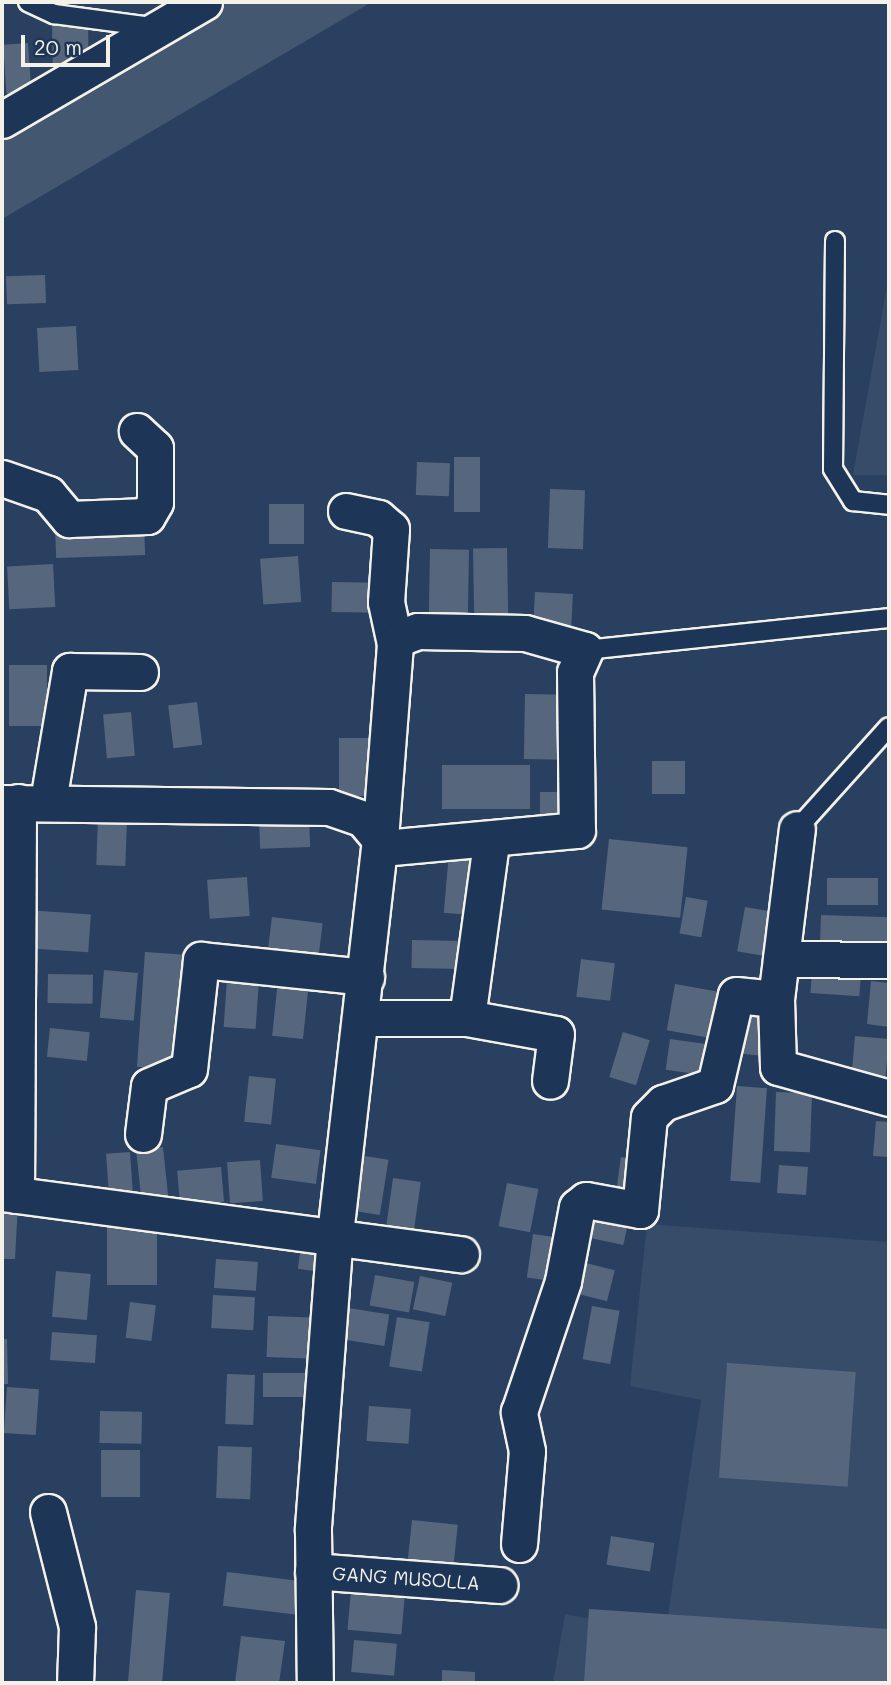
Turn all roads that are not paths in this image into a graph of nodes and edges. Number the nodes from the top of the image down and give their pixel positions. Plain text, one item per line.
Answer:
1 (28, 2) edge
2 (204, 2) edge
3 (160, 28) junction
4 (2, 120) edge
5 (835, 241) dead end
6 (137, 431) dead end
7 (2, 478) edge
8 (889, 505) edge
9 (346, 512) dead end
10 (889, 618) edge
11 (395, 644) junction
12 (584, 650) junction
13 (141, 672) dead end
14 (889, 727) edge
15 (23, 802) edge
16 (797, 829) joint
17 (491, 842) junction
18 (381, 844) junction
19 (781, 960) junction
20 (889, 960) edge
21 (366, 976) junction
22 (776, 999) junction
23 (363, 1018) junction
24 (467, 1018) junction
25 (550, 1081) dead end
26 (889, 1098) edge
27 (143, 1134) dead end
28 (9, 1194) edge
29 (335, 1234) junction
30 (461, 1254) dead end
31 (48, 1512) dead end
32 (519, 1544) dead end
33 (313, 1571) junction
34 (499, 1585) dead end
35 (75, 1683) edge
36 (315, 1683) edge

1 - 3 lane
2 - 3 street
3 - 4 street
5 - 8 lane
6 - 7 street
9 - 11 street
10 - 12 lane
11 - 12 street
11 - 18 street
12 - 17 street
13 - 15 street
14 - 16 lane
15 - 18 street
15 - 28 street
16 - 19 street
17 - 18 street
17 - 24 street
18 - 21 street
19 - 20 street
19 - 22 street
21 - 23 street
21 - 27 street
22 - 26 street
22 - 32 street
23 - 24 street
23 - 29 street
24 - 25 street
28 - 29 street
29 - 30 street
29 - 33 street
31 - 35 street
33 - 34 street, GANG MUSOLLA
33 - 36 street

